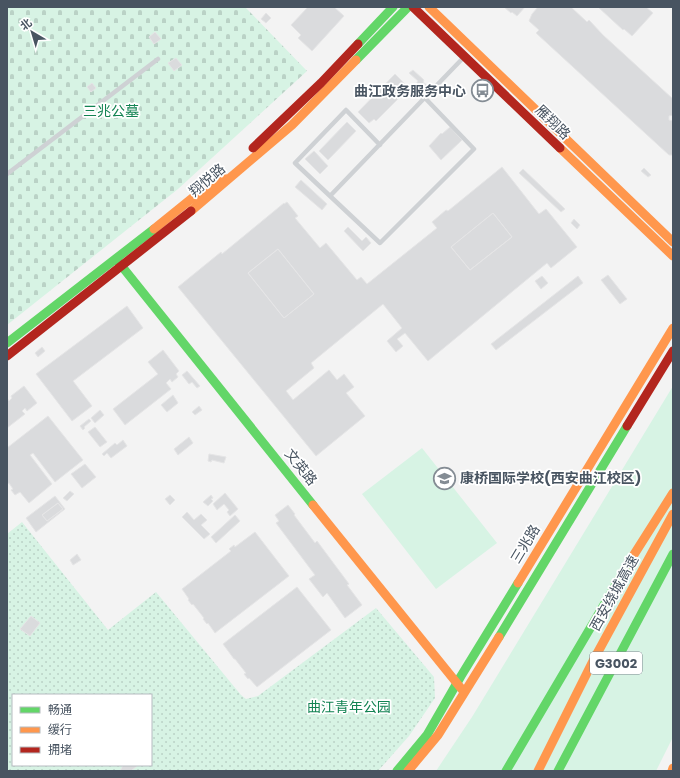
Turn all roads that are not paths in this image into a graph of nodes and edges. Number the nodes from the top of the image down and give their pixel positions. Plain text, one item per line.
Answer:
1 (393, 7) edge
2 (408, 7) edge
3 (413, 7) edge
4 (429, 7) edge
5 (464, 56) junction
6 (158, 59) dead end
7 (426, 98) junction
8 (380, 145) junction
9 (7, 174) edge
10 (330, 196) junction
11 (673, 242) edge
12 (673, 256) edge
13 (121, 260) junction
14 (673, 328) edge
15 (7, 343) edge
16 (673, 352) edge
17 (7, 356) edge
18 (673, 493) edge
19 (673, 514) edge
20 (673, 554) edge
21 (636, 623) junction
22 (459, 680) junction
23 (466, 689) junction
24 (551, 697) junction
25 (673, 768) edge
26 (397, 771) edge
27 (408, 771) edge
28 (499, 771) edge
29 (506, 771) edge
30 (538, 771) edge
31 (558, 771) edge
32 (568, 771) edge
33 (672, 771) edge

1 - 13 main road, 翔悦路
2 - 13 main road, 翔悦路
3 - 5 main road, 雁翔路
4 - 11 main road, 雁翔路
5 - 7 lane
5 - 12 main road, 雁翔路
6 - 9 lane
7 - 8 lane
7 - 10 lane
8 - 10 lane
8 - 10 lane
13 - 15 main road, 翔悦路
13 - 17 main road, 翔悦路
13 - 22 main road, 文英路
14 - 22 main road, 三兆路
16 - 23 main road, 三兆路
18 - 24 main road
19 - 30 main road, 西安绕城高速 / G3002
20 - 21 main road, G3002
21 - 31 main road, G3002
21 - 32 main road
22 - 23 main road, 文英路
22 - 26 main road, 三兆路
23 - 27 main road, 三兆路
24 - 28 main road
24 - 29 main road
25 - 33 main road

